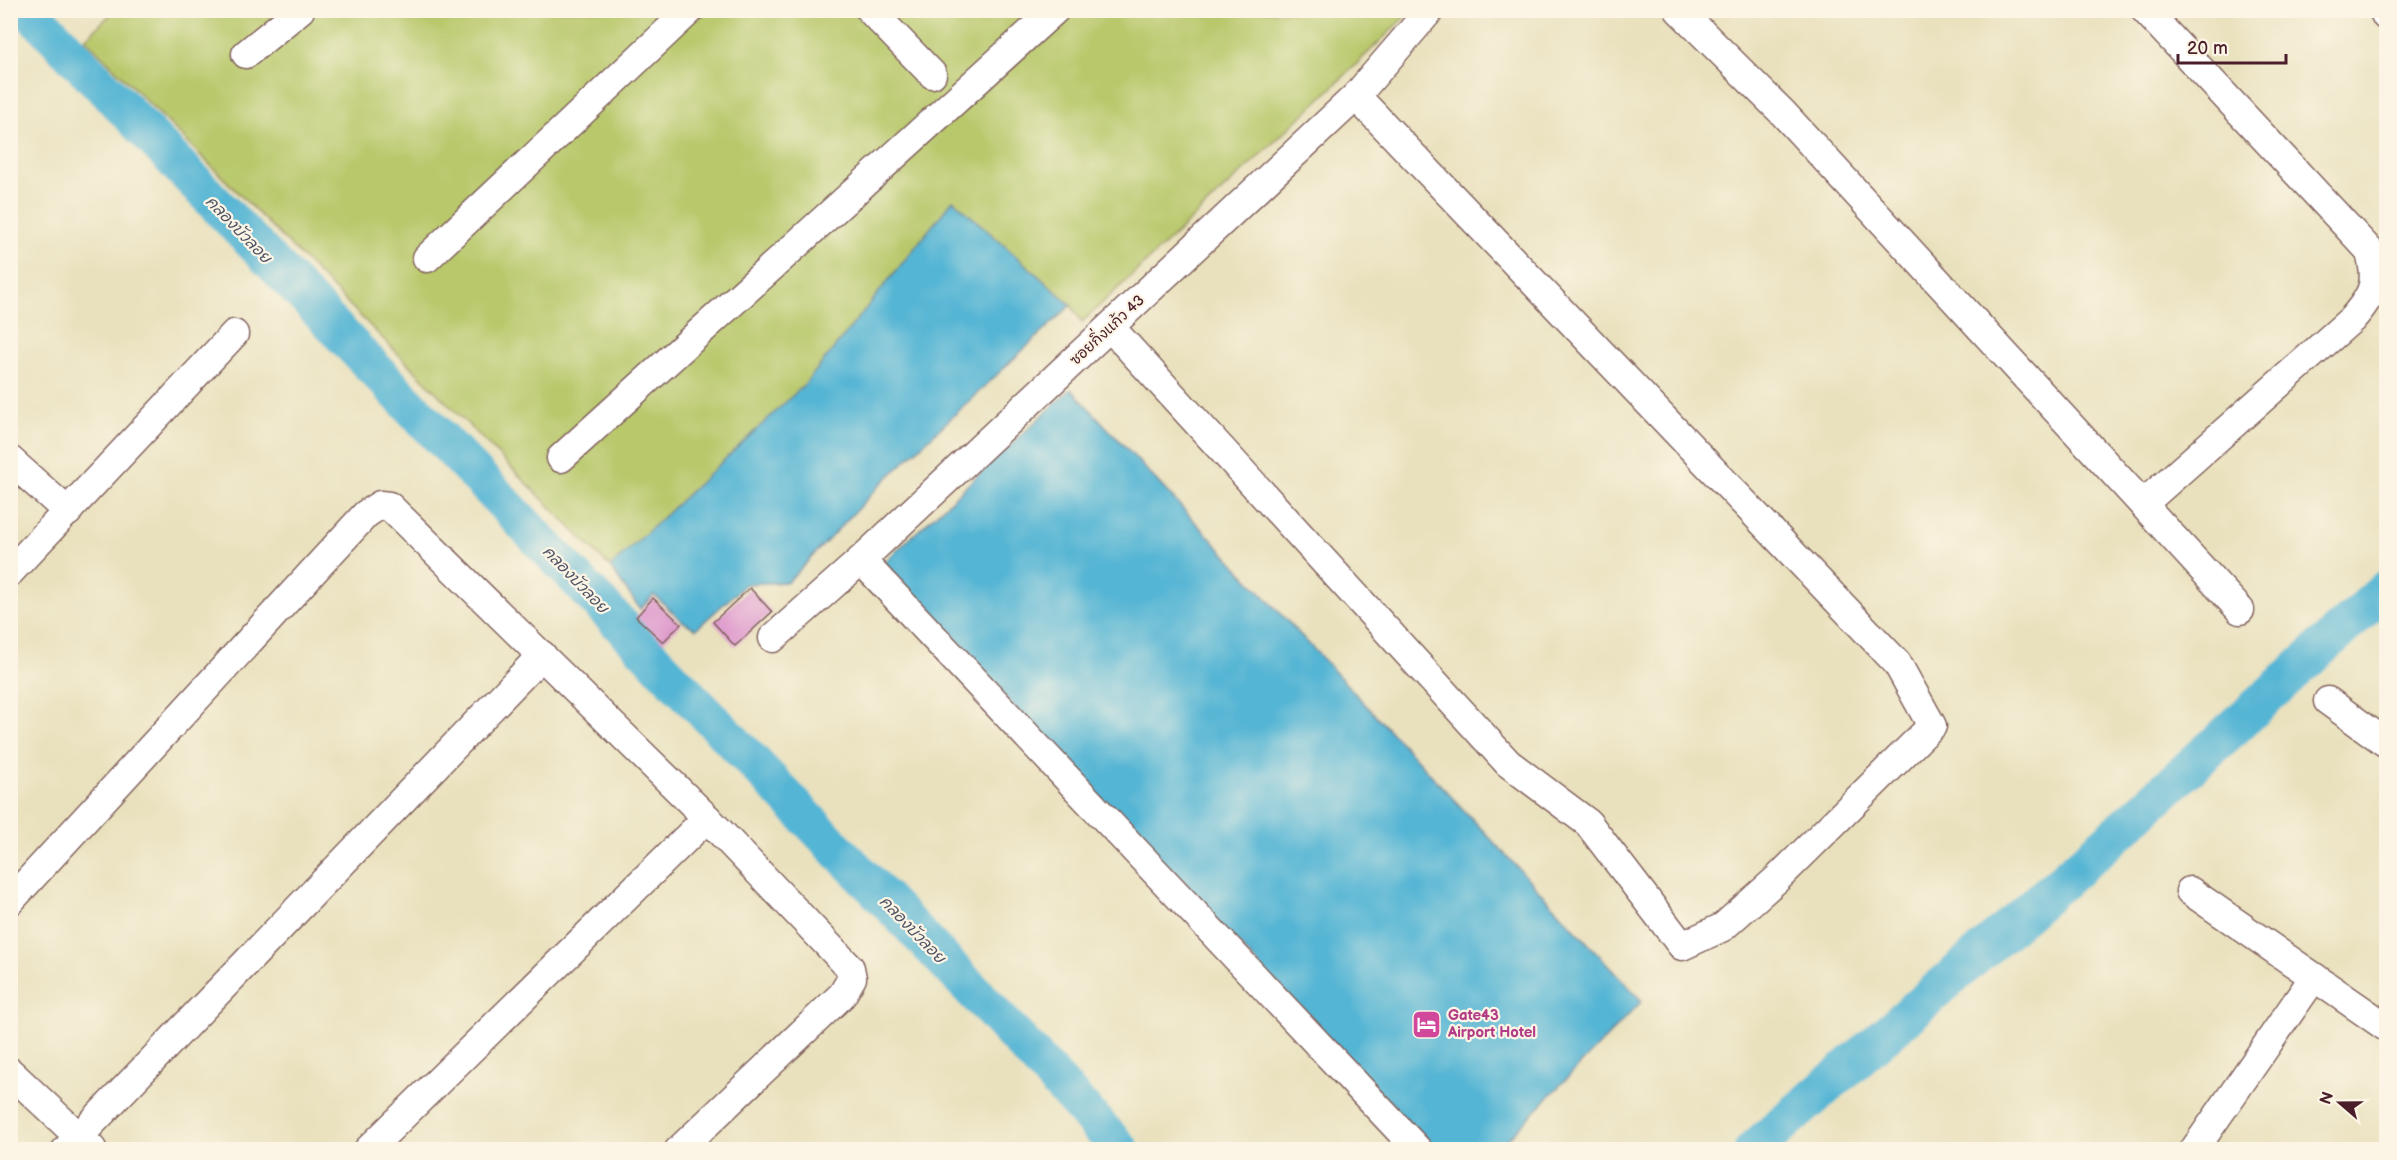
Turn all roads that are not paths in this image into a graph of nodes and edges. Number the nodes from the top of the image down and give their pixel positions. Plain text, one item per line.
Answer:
1 (300, 10) edge
2 (690, 10) edge
3 (870, 10) edge
4 (1055, 10) edge
5 (1430, 10) edge
6 (1679, 10) edge
7 (2145, 10) edge
8 (2383, 10) edge
9 (2386, 16) edge
10 (246, 54) dead end
11 (932, 74) dead end
12 (1356, 96) junction
13 (427, 258) dead end
14 (2380, 288) edge
15 (1110, 327) junction
16 (234, 334) dead end
17 (561, 458) dead end
18 (10, 460) edge
19 (2143, 504) junction
20 (68, 512) junction
21 (861, 560) junction
22 (10, 572) edge
23 (2240, 610) dead end
24 (773, 638) dead end
25 (542, 655) junction
26 (2328, 701) dead end
27 (2386, 743) edge
28 (706, 818) junction
29 (2190, 891) dead end
30 (10, 901) edge
31 (2314, 976) junction
32 (2386, 1027) edge
33 (10, 1072) edge
34 (80, 1145) edge
35 (368, 1149) edge
36 (679, 1149) edge
37 (1418, 1149) edge
38 (2194, 1149) edge

1 - 10 street
2 - 13 street
3 - 11 street
4 - 17 street
5 - 12 street, ซอยกิ่งแก้ว 43
6 - 19 street
7 - 14 street
8 - 9 street
12 - 15 street, ซอยกิ่งแก้ว 43
12 - 15 street
14 - 19 street
15 - 21 street, ซอยกิ่งแก้ว 43
16 - 20 street
18 - 20 street
19 - 23 street
20 - 22 street
21 - 24 street, ซอยกิ่งแก้ว 43
21 - 37 street
25 - 28 street
25 - 30 street
25 - 34 street
26 - 27 street
28 - 35 street
28 - 36 street
29 - 31 street
31 - 32 street
31 - 38 street
33 - 34 street

